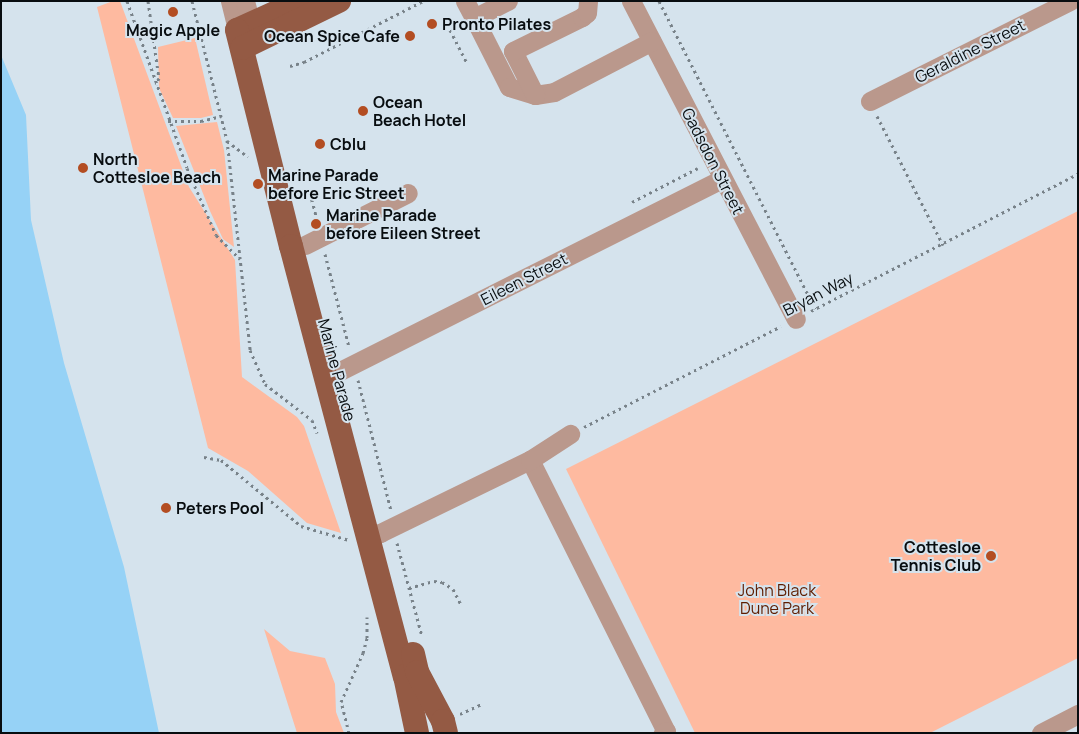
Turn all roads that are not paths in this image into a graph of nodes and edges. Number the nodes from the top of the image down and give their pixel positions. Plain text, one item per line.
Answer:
1 (230, 1) edge
2 (301, 1) edge
3 (339, 1) edge
4 (465, 1) edge
5 (508, 1) edge
6 (588, 1) edge
7 (631, 1) edge
8 (1070, 1) edge
9 (474, 18) junction
10 (246, 29) edge
11 (652, 41) junction
12 (535, 95) junction
13 (870, 101) road end
14 (722, 179) junction
15 (408, 193) dead end
16 (305, 245) junction
17 (796, 319) road end
18 (331, 375) junction
19 (570, 434) road end
20 (530, 460) junction
21 (367, 537) junction
22 (1078, 714) edge
23 (449, 725) edge
24 (416, 733) edge
25 (662, 733) edge
26 (1041, 733) edge

1 - 10 street, Marine Parade
2 - 10 main road
3 - 10 main road
4 - 9 street
5 - 9 street
6 - 12 street
7 - 11 street, Gadsdon Street
8 - 13 street, Geraldine Street
9 - 12 street
10 - 16 main road, Marine Parade
10 - 18 main road, Marine Parade
11 - 12 street
11 - 14 street, Gadsdon Street
14 - 17 street, Gadsdon Street
14 - 18 street, Eileen Street
15 - 16 street
16 - 18 main road, Marine Parade
18 - 21 main road, Marine Parade
19 - 20 street
20 - 21 street
20 - 25 street
21 - 23 main road, Marine Parade
21 - 24 main road, Marine Parade
22 - 26 street

